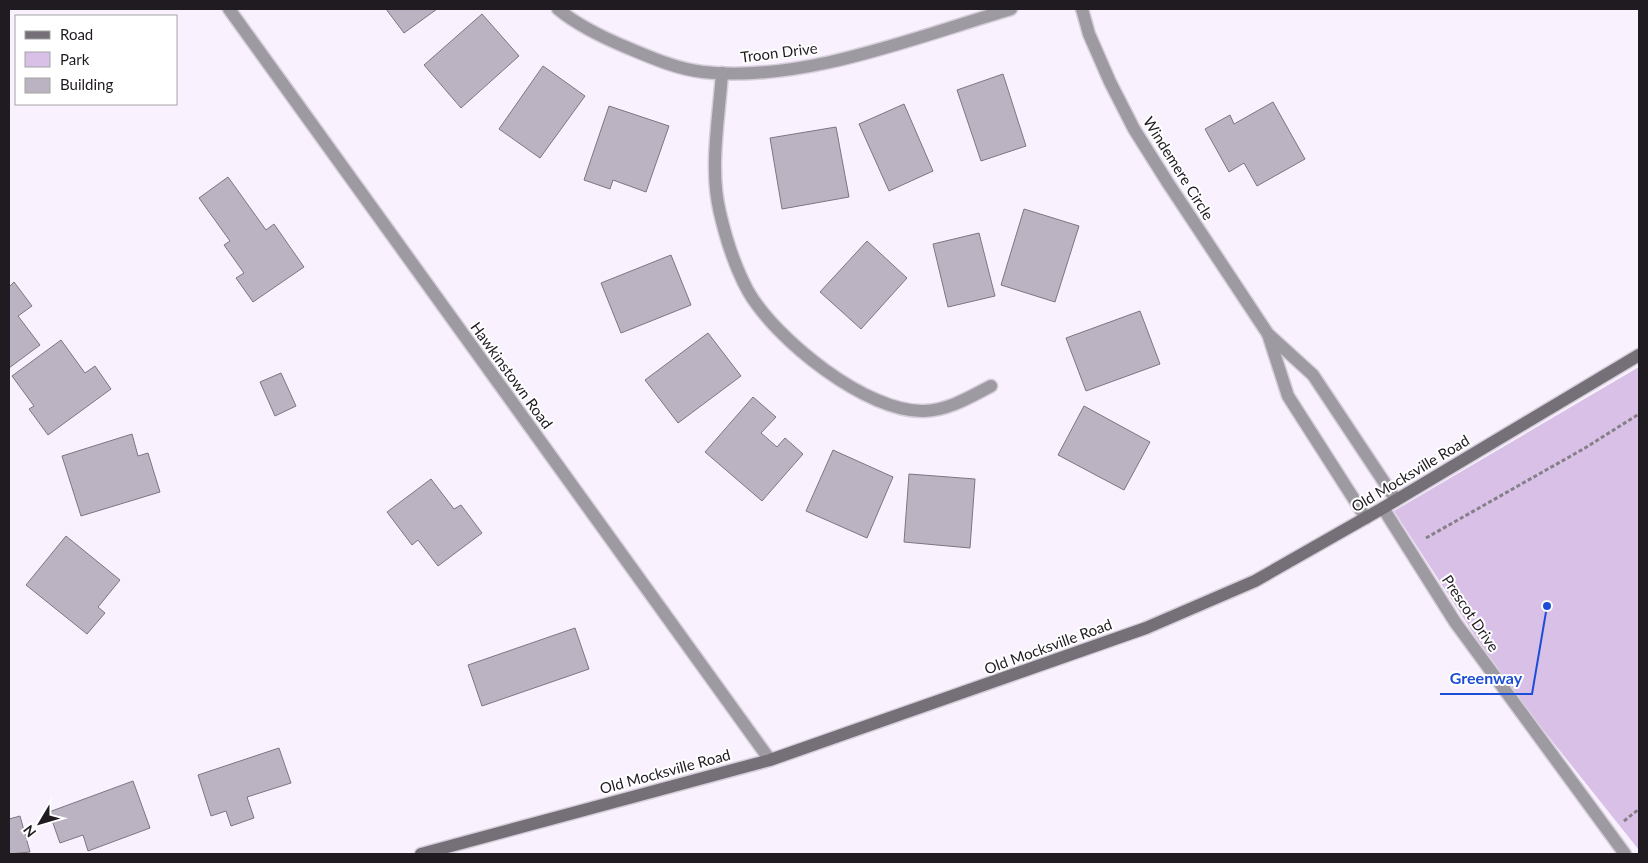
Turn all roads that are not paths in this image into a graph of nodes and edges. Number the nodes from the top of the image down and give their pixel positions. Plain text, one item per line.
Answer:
1 (229, 9) edge
2 (558, 9) edge
3 (1011, 9) edge
4 (1082, 9) edge
5 (722, 73) junction
6 (1268, 334) junction
7 (1639, 355) edge
8 (991, 386) dead end
9 (1396, 500) junction
10 (1383, 508) junction
11 (1366, 518) junction
12 (770, 760) junction
13 (420, 854) edge
14 (1625, 854) edge

1 - 12 street, Hawkinstown Road
2 - 5 street, Troon Drive
3 - 5 street, Troon Drive
4 - 6 street, Windemere Circle
5 - 8 street
6 - 9 street, Windemere Circle
6 - 11 street, Windemere Circle
7 - 9 street, Old Mocksville Road
9 - 10 street, Old Mocksville Road
10 - 11 street, Old Mocksville Road
10 - 14 street, Prescot Drive
11 - 12 street, Old Mocksville Road
12 - 13 street, Old Mocksville Road

